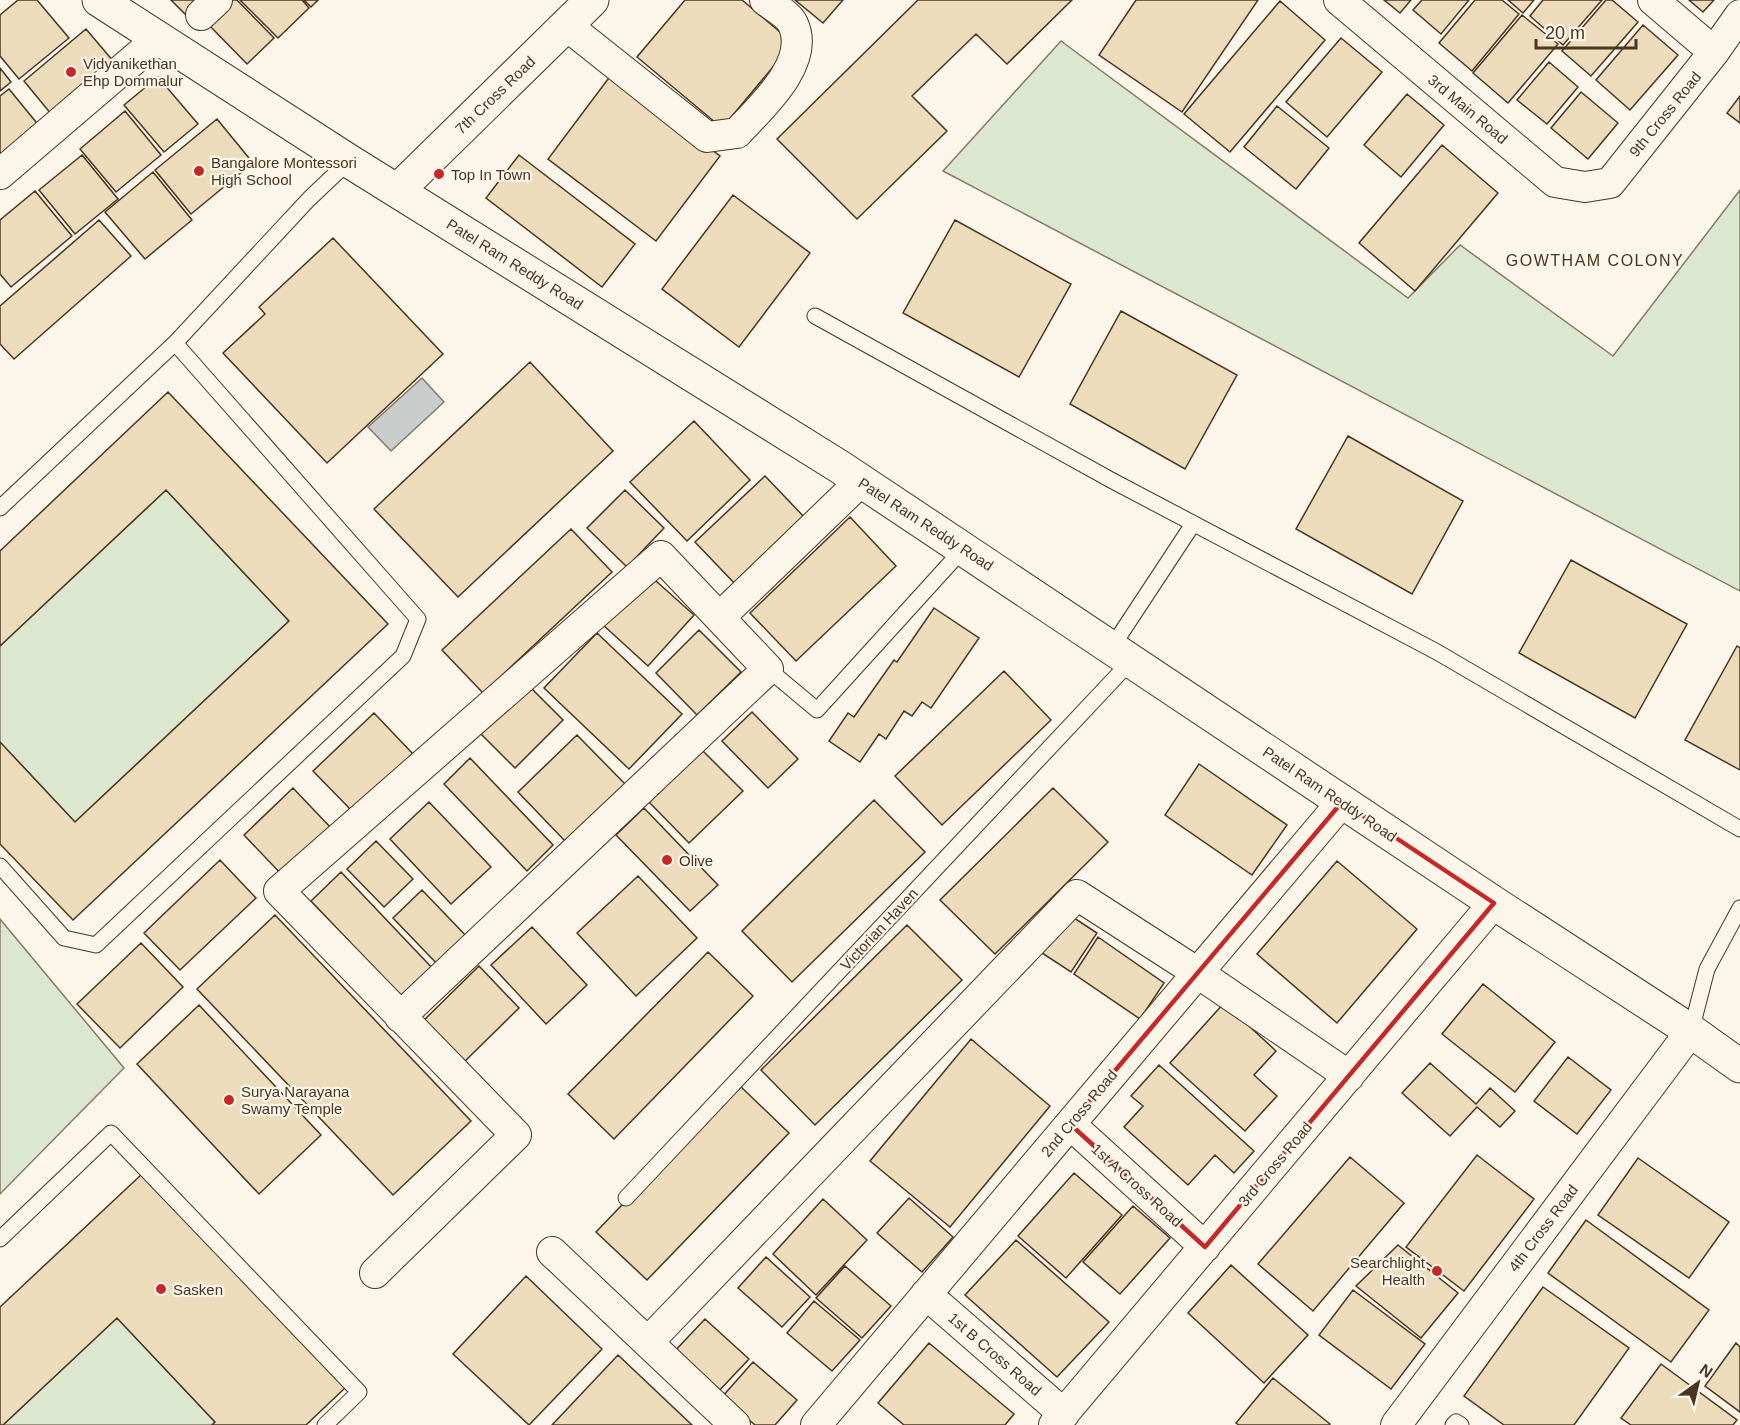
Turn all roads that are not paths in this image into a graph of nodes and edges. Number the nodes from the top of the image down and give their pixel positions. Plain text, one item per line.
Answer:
1 (99, 0) edge
2 (592, 0) edge
3 (765, 0) edge
4 (1339, 0) edge
5 (1653, 0) edge
6 (1740, 15) edge
7 (566, 25) junction
8 (159, 38) junction
9 (1714, 52) junction
10 (349, 161) junction
11 (0, 174) edge
12 (1610, 183) joint
13 (398, 190) junction
14 (815, 316) dead end
15 (175, 343) junction
16 (860, 482) junction
17 (0, 508) edge
18 (1194, 524) junction
19 (964, 548) junction
20 (720, 617) junction
21 (1121, 654) junction
22 (768, 669) junction
23 (1342, 802) junction
24 (1740, 829) edge
25 (0, 866) edge
26 (1494, 903) junction
27 (1740, 908) edge
28 (1198, 973) junction
29 (400, 1017) junction
30 (1691, 1031) junction
31 (1740, 1066) edge
32 (1349, 1076) junction
33 (1070, 1124) junction
34 (626, 1198) dead end
35 (0, 1239) edge
36 (1205, 1247) junction
37 (552, 1252) dead end
38 (375, 1273) dead end
39 (926, 1294) junction
40 (648, 1342) junction
41 (1059, 1420) edge
42 (325, 1425) edge
43 (735, 1425) edge
44 (816, 1425) edge
45 (1396, 1425) edge
46 (1454, 1425) edge
47 (1461, 1425) edge

1 - 8 street, Patel Ram Reddy Road
2 - 7 street, 7th Cross Road
3 - 7 street
4 - 12 street, 3rd Main Road
5 - 9 street
6 - 9 street, 9th Cross Road
7 - 13 street, 7th Cross Road
8 - 10 street, Patel Ram Reddy Road
8 - 11 street
9 - 12 street, 9th Cross Road
10 - 13 street, Patel Ram Reddy Road
10 - 15 lane
13 - 16 street, Patel Ram Reddy Road
14 - 18 lane
15 - 17 lane
15 - 25 lane
16 - 19 street, Patel Ram Reddy Road
16 - 20 street
18 - 21 lane, Victorian Haven
18 - 24 lane
19 - 21 street, Patel Ram Reddy Road
19 - 22 lane
20 - 22 street
20 - 29 street
21 - 23 street, Patel Ram Reddy Road
21 - 34 lane, Victorian Haven
22 - 29 street
23 - 26 street, Patel Ram Reddy Road
23 - 28 street, 2nd Cross Road
26 - 30 street, Patel Ram Reddy Road
26 - 32 street, 3rd Cross Road
27 - 30 lane
28 - 32 street
28 - 33 street, 2nd Cross Road
28 - 40 street
29 - 38 street
30 - 31 street, Patel Ram Reddy Road
30 - 45 street, 4th Cross Road
32 - 36 street, 3rd Cross Road
33 - 36 street, 1st A Cross Road
33 - 39 street, 2nd Cross Road
35 - 42 lane
36 - 41 street, 3rd Cross Road
37 - 40 street
39 - 41 street, 1st B Cross Road
39 - 44 street, 2nd Cross Road
40 - 43 street
46 - 47 lane

